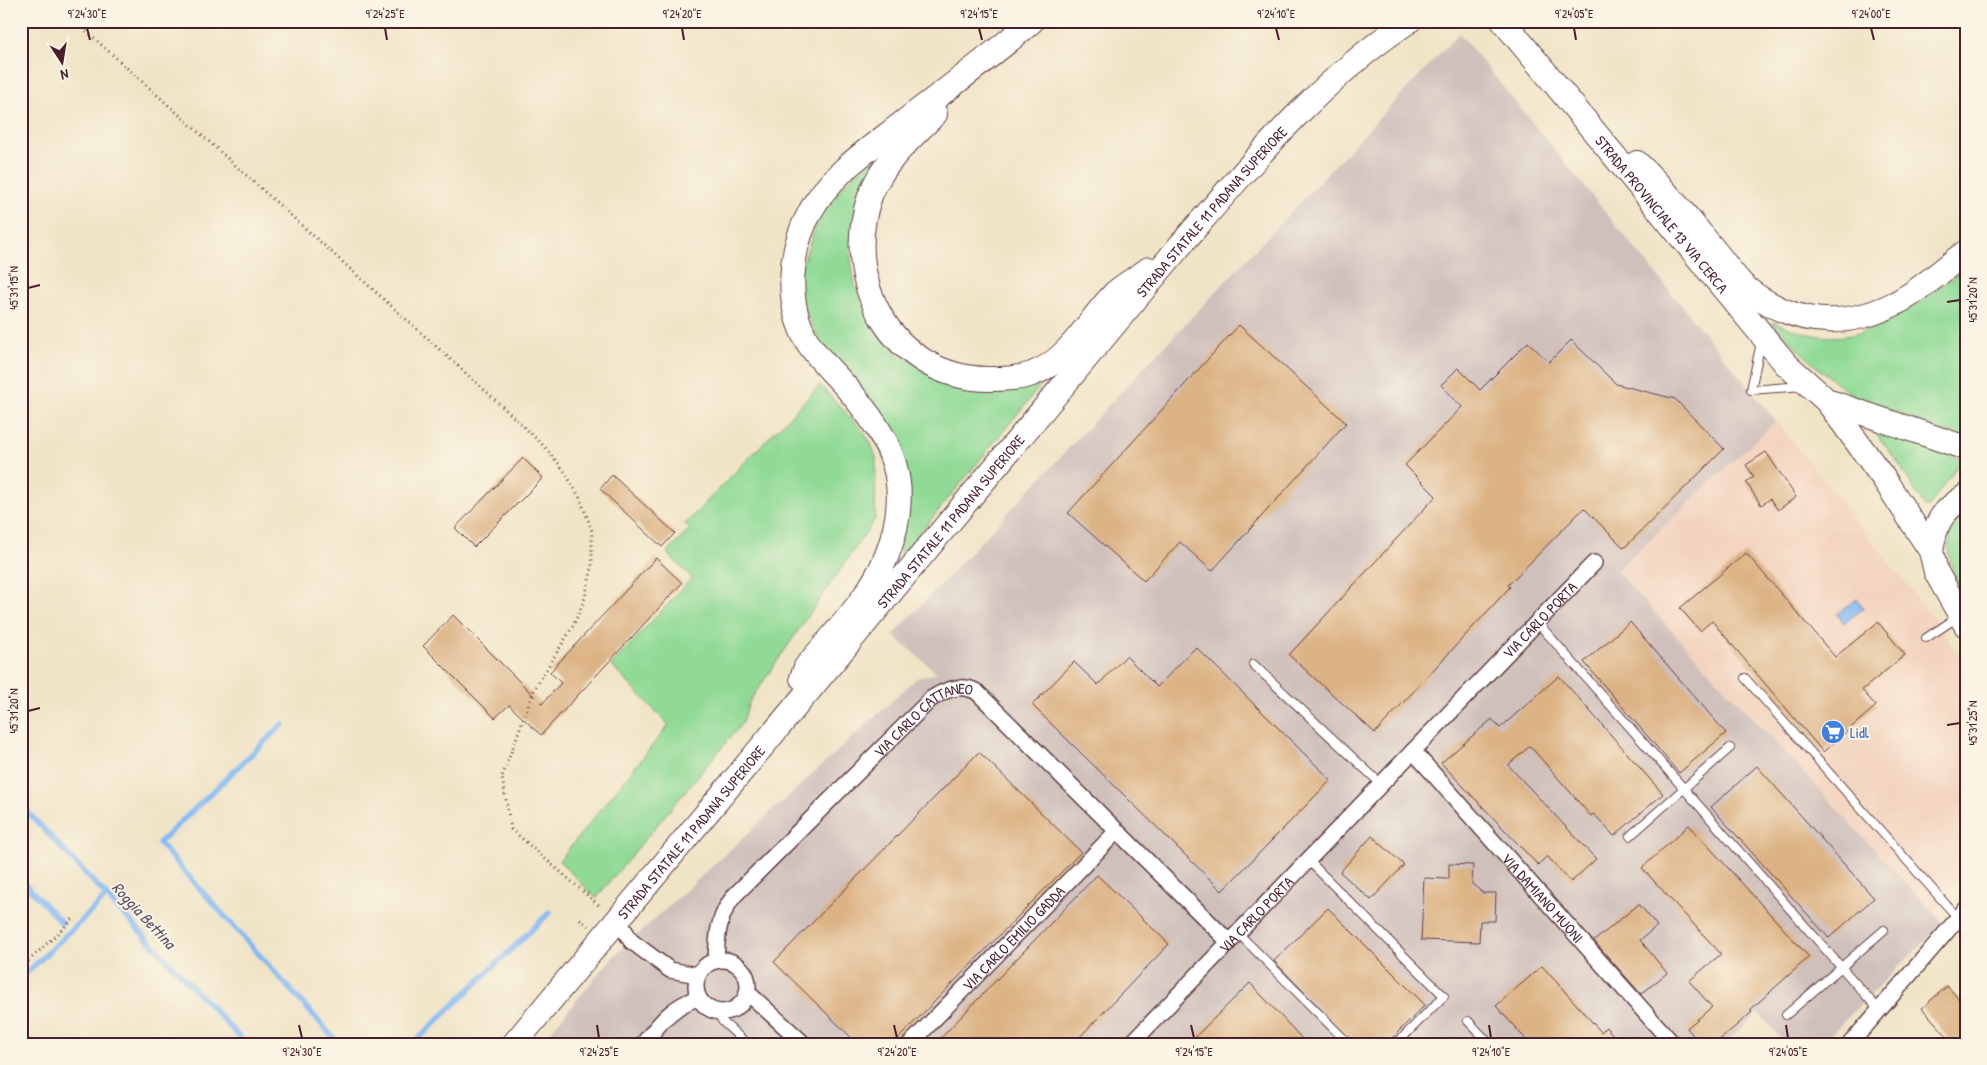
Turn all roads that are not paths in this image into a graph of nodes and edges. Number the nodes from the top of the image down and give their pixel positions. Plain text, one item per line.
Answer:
1 (1032, 21) edge
2 (1502, 21) edge
3 (1407, 22) edge
4 (1008, 42) junction
5 (1550, 78) junction
6 (1178, 248) junction
7 (1966, 252) edge
8 (1763, 336) junction
9 (1808, 385) junction
10 (1827, 401) junction
11 (1966, 448) edge
12 (1966, 476) edge
13 (1966, 496) edge
14 (1940, 516) junction
15 (1931, 551) junction
16 (1594, 563) dead end
17 (1962, 620) edge
18 (1537, 622) junction
19 (1926, 638) dead end
20 (1252, 664) dead end
21 (1745, 678) dead end
22 (784, 720) junction
23 (1730, 748) dead end
24 (1413, 751) junction
25 (1381, 784) junction
26 (1683, 790) junction
27 (1116, 832) junction
28 (1630, 836) dead end
29 (1308, 860) junction
30 (1962, 913) edge
31 (618, 919) junction
32 (1884, 930) dead end
33 (1233, 937) junction
34 (716, 960) junction
35 (1840, 968) junction
36 (698, 975) junction
37 (747, 992) junction
38 (698, 998) junction
39 (1879, 1010) junction
40 (716, 1012) junction
41 (1786, 1014) dead end
42 (1468, 1020) dead end
43 (514, 1044) edge
44 (643, 1044) edge
45 (747, 1044) edge
46 (804, 1044) edge
47 (910, 1044) edge
48 (1131, 1044) edge
49 (1349, 1044) edge
50 (1396, 1044) edge
51 (1490, 1044) edge
52 (1673, 1044) edge
53 (1850, 1044) edge

1 - 4 main road
2 - 5 main road, STRADA PROVINCIALE 13 VIA CERCA
3 - 6 main road, STRADA STATALE 11 PADANA SUPERIORE
4 - 6 main road
4 - 22 main road
5 - 7 main road
5 - 8 main road, STRADA PROVINCIALE 13 VIA CERCA
6 - 22 main road, STRADA STATALE 11 PADANA SUPERIORE
8 - 9 main road, STRADA PROVINCIALE 13 VIA CERCA
8 - 9 lane
9 - 10 main road, STRADA PROVINCIALE 13 VIA CERCA
10 - 11 main road, STRADA PROVINCIALE 13 VIA CERCA
10 - 15 main road, STRADA PROVINCIALE 13 VIA CERCA
12 - 14 main road
13 - 14 main road
14 - 15 main road
15 - 17 main road, STRADA PROVINCIALE 13 VIA CERCA
16 - 18 street, VIA CARLO PORTA
17 - 19 lane
18 - 24 street, VIA CARLO PORTA
18 - 26 lane
20 - 25 lane
21 - 30 lane
22 - 31 main road, STRADA STATALE 11 PADANA SUPERIORE
23 - 26 lane
24 - 25 street, VIA CARLO PORTA
24 - 52 street, VIA DAMIANO MUONI
25 - 29 street, VIA CARLO PORTA
26 - 28 lane
26 - 35 lane
27 - 33 street, VIA CARLO CATTANEO
27 - 34 street, VIA CARLO CATTANEO
27 - 47 street, VIA CARLO EMILIO GADDA
29 - 33 street, VIA CARLO PORTA
29 - 50 lane
30 - 39 street
31 - 36 street
31 - 43 main road, STRADA STATALE 11 PADANA SUPERIORE
32 - 35 lane
33 - 48 street, VIA CARLO PORTA
33 - 49 lane
34 - 36 street
34 - 37 street
35 - 39 lane
35 - 41 lane
36 - 38 street
37 - 40 street
37 - 46 street
38 - 40 street
38 - 44 street
39 - 53 street
40 - 45 lane
42 - 51 lane

